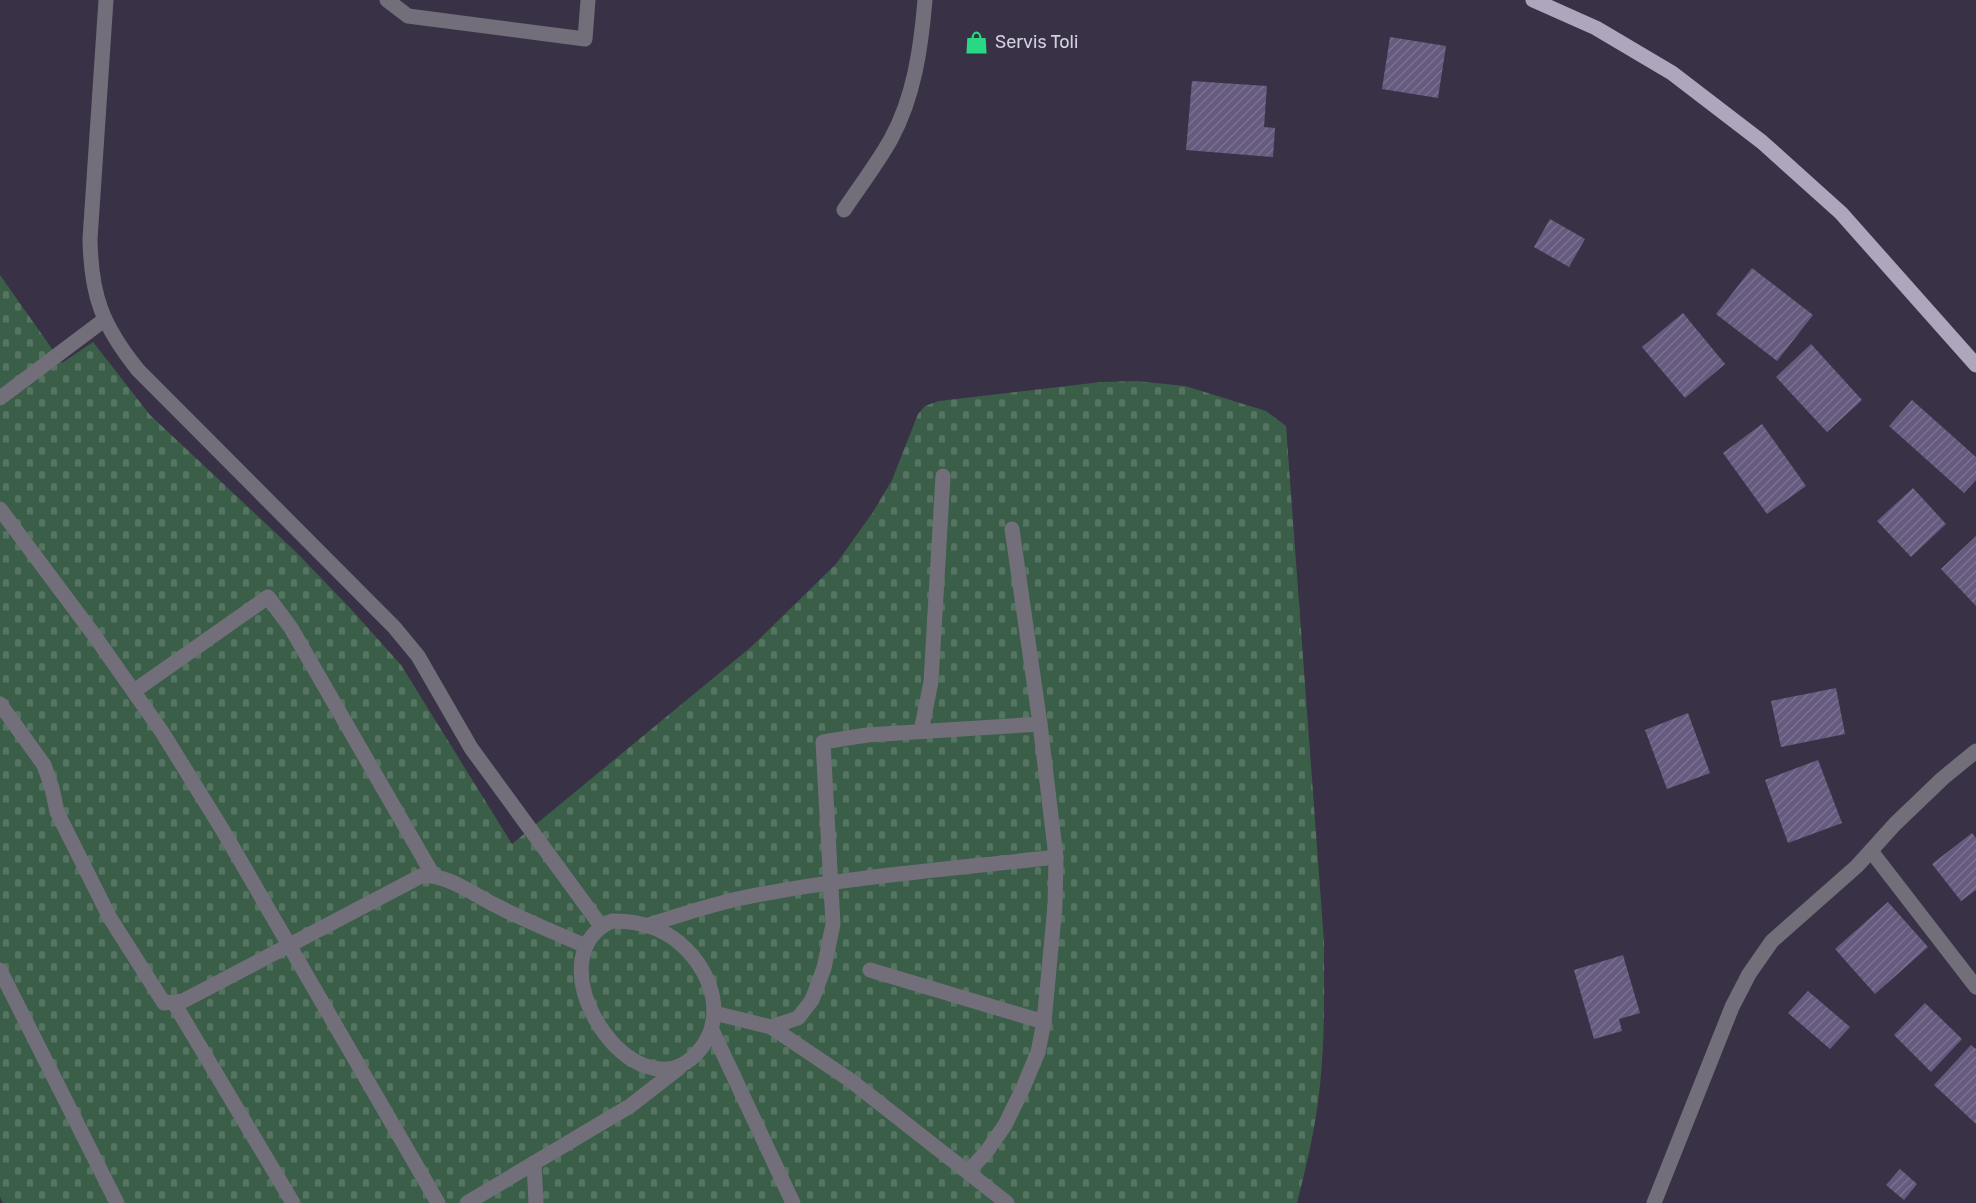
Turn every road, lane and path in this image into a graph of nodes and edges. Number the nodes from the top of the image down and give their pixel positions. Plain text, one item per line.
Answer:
1 (106, 0) edge
2 (387, 0) edge
3 (588, 0) edge
4 (926, 0) edge
5 (1533, 0) edge
6 (844, 210) dead end
7 (104, 320) junction
8 (1976, 365) edge
9 (0, 398) edge
10 (943, 476) dead end
11 (0, 509) edge
12 (1012, 529) dead end
13 (134, 691) junction
14 (0, 704) edge
15 (1040, 724) junction
16 (921, 731) junction
17 (1976, 751) edge
18 (1871, 851) junction
19 (1056, 857) junction
20 (433, 875) junction
21 (831, 884) junction
22 (601, 926) junction
23 (645, 926) junction
24 (290, 945) junction
25 (586, 946) junction
26 (0, 970) edge
27 (870, 970) dead end
28 (1976, 987) edge
29 (174, 1004) junction
30 (714, 1013) junction
31 (1044, 1022) junction
32 (771, 1028) junction
33 (712, 1030) junction
34 (679, 1068) junction
35 (534, 1163) junction
36 (968, 1172) junction
37 (117, 1203) edge
38 (293, 1203) edge
39 (438, 1203) edge
40 (467, 1203) edge
41 (536, 1203) edge
42 (793, 1203) edge
43 (1007, 1203) edge
44 (1654, 1203) edge

1 - 7 street
2 - 3 street
4 - 6 street
5 - 8 main road
7 - 9 street
7 - 22 street
10 - 16 street
11 - 13 street
12 - 15 street
13 - 20 street
13 - 24 street
14 - 29 street
15 - 16 street
15 - 19 street
16 - 21 street
17 - 18 street
18 - 28 street
18 - 44 street
19 - 21 street
19 - 31 street
20 - 24 street
20 - 25 street
21 - 23 street
21 - 32 street
22 - 23 street
22 - 25 street
23 - 30 street
24 - 29 street
24 - 39 street
25 - 34 street
26 - 37 street
27 - 31 street
29 - 38 street
30 - 32 street
30 - 33 street
31 - 36 street
32 - 36 street
33 - 34 street
33 - 42 street
34 - 35 street
35 - 40 street
35 - 41 street
36 - 43 street

